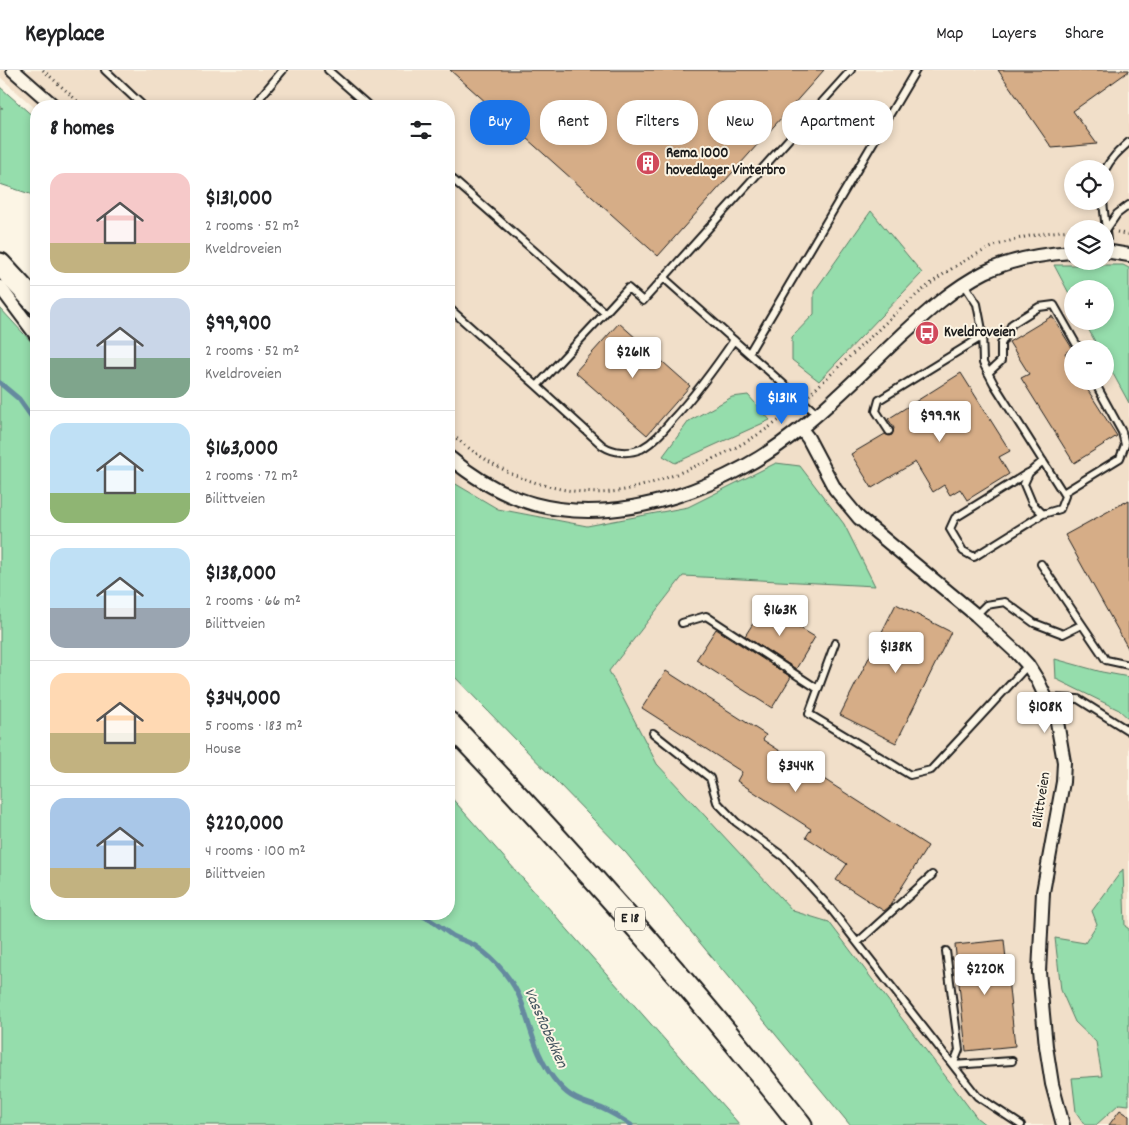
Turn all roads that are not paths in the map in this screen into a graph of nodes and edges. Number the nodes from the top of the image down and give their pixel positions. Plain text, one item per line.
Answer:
1 (13, 70) edge
2 (105, 70) edge
3 (283, 70) edge
4 (328, 70) edge
5 (851, 70) edge
6 (916, 70) edge
7 (47, 100) edge
8 (137, 100) edge
9 (258, 100) edge
10 (362, 100) edge
11 (1129, 142) edge
12 (1110, 160) edge
13 (455, 181) edge
14 (1129, 205) edge
15 (1112, 220) edge
16 (0, 249) edge
17 (1114, 252) edge
18 (1064, 253) edge
19 (1129, 255) edge
20 (0, 264) edge
21 (664, 278) junction
22 (30, 281) edge
23 (964, 284) junction
24 (0, 287) edge
25 (30, 296) edge
26 (455, 313) edge
27 (606, 313) junction
28 (30, 327) edge
29 (982, 336) junction
30 (734, 340) junction
31 (1074, 340) edge
32 (750, 353) junction
33 (988, 373) junction
34 (537, 386) junction
35 (1099, 390) edge
36 (817, 414) junction
37 (801, 428) junction
38 (889, 431) dead end
39 (455, 462) edge
40 (1043, 462) junction
41 (1029, 473) junction
42 (1063, 493) junction
43 (1044, 514) junction
44 (1041, 564) dead end
45 (976, 615) junction
46 (682, 623) dead end
47 (1081, 624) junction
48 (835, 643) dead end
49 (1028, 665) junction
50 (1129, 665) edge
51 (818, 689) junction
52 (1047, 698) junction
53 (455, 729) edge
54 (1129, 731) edge
55 (653, 733) dead end
56 (455, 745) edge
57 (932, 876) dead end
58 (858, 942) junction
59 (946, 952) dead end
60 (1012, 1061) dead end
61 (953, 1065) junction
62 (787, 1125) edge
63 (801, 1125) edge
64 (1021, 1125) edge
65 (1063, 1125) edge

1 - 7 street
2 - 8 lane
3 - 9 lane
4 - 10 lane
5 - 21 lane
6 - 32 lane
11 - 12 lane
13 - 27 lane
14 - 15 lane
16 - 22 highway
17 - 19 street
18 - 23 street
20 - 25 highway
21 - 27 lane
21 - 30 lane
23 - 29 lane
23 - 36 street
24 - 28 street
26 - 34 lane
27 - 34 lane
29 - 33 lane
29 - 38 lane
30 - 32 lane
30 - 34 lane
31 - 33 lane
32 - 36 lane
33 - 40 lane
35 - 42 lane
36 - 37 street
37 - 39 street
37 - 45 street, Bilittveien
40 - 41 lane
40 - 42 lane
41 - 43 lane
41 - 43 lane
42 - 43 lane
44 - 47 lane
45 - 47 lane
45 - 49 street, Bilittveien
46 - 51 lane
47 - 50 lane
48 - 51 lane
49 - 51 lane
49 - 52 street, Bilittveien
52 - 54 lane
52 - 65 street, Bilittveien
53 - 63 highway, E 18
55 - 58 lane
56 - 62 highway, E 18
57 - 58 lane
58 - 61 lane
59 - 61 lane
60 - 61 lane
61 - 64 lane

